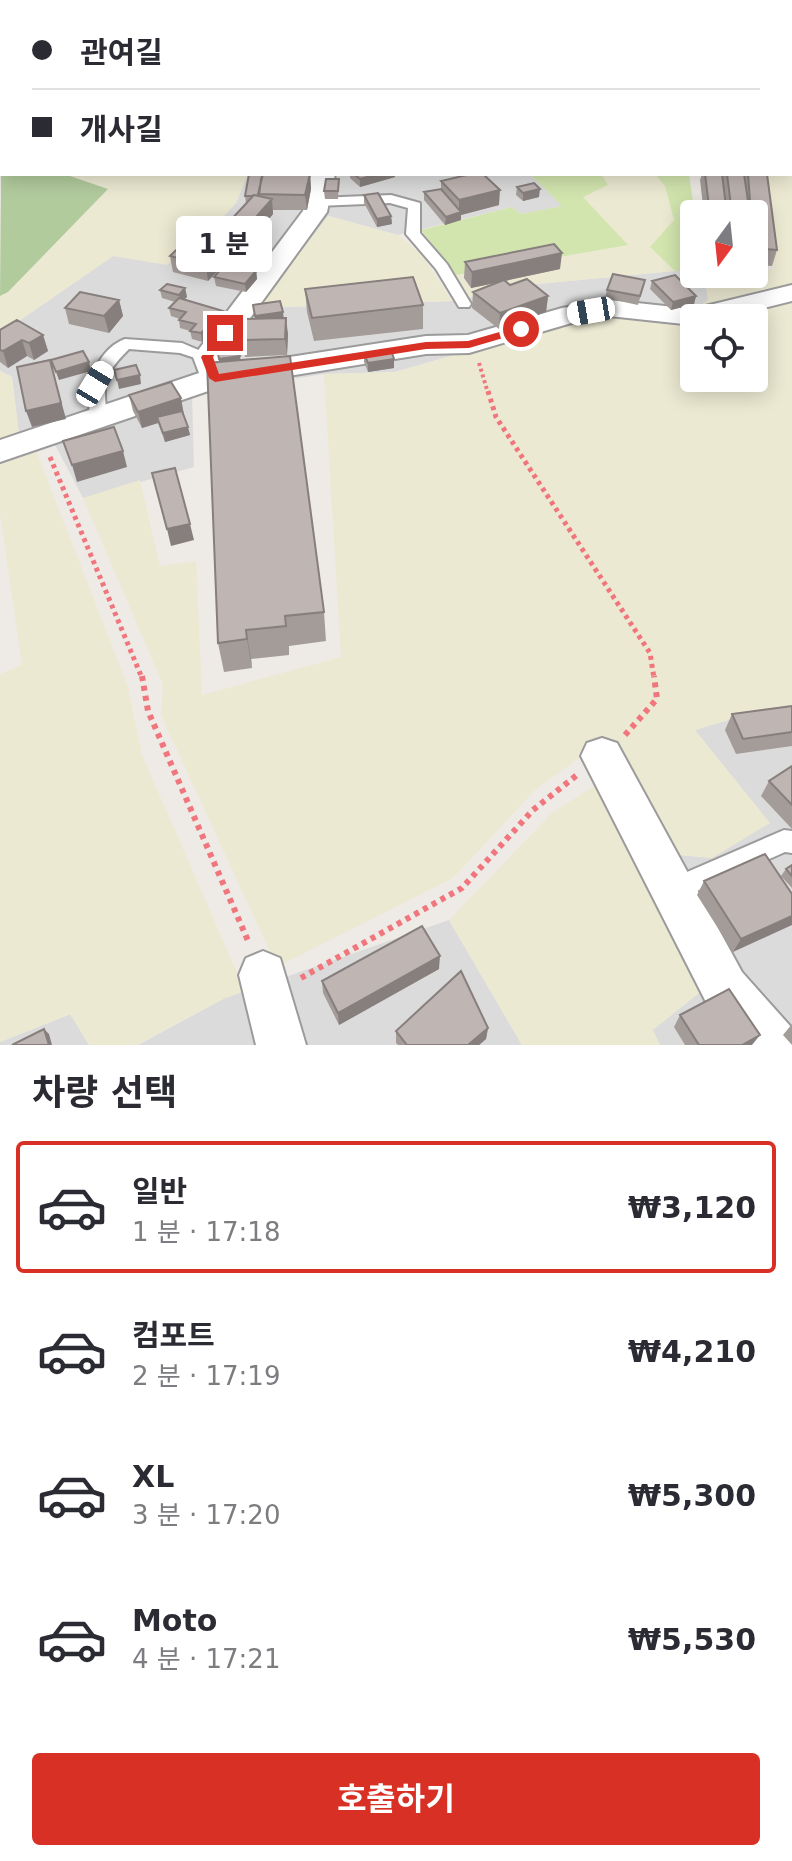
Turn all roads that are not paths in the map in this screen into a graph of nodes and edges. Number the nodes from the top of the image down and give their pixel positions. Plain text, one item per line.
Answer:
1 (322, 182) edge
2 (792, 293) edge
3 (464, 304) dead end
4 (211, 368) junction
5 (99, 418) junction
6 (0, 451) edge
7 (602, 756) road end
8 (792, 842) edge
9 (672, 890) junction
10 (263, 975) road end
11 (281, 1045) edge
12 (773, 1045) edge

1 - 3 lane
1 - 4 street
2 - 4 street
4 - 5 street
4 - 5 lane
5 - 6 street
7 - 9 street
8 - 9 lane
9 - 12 street
10 - 11 street

